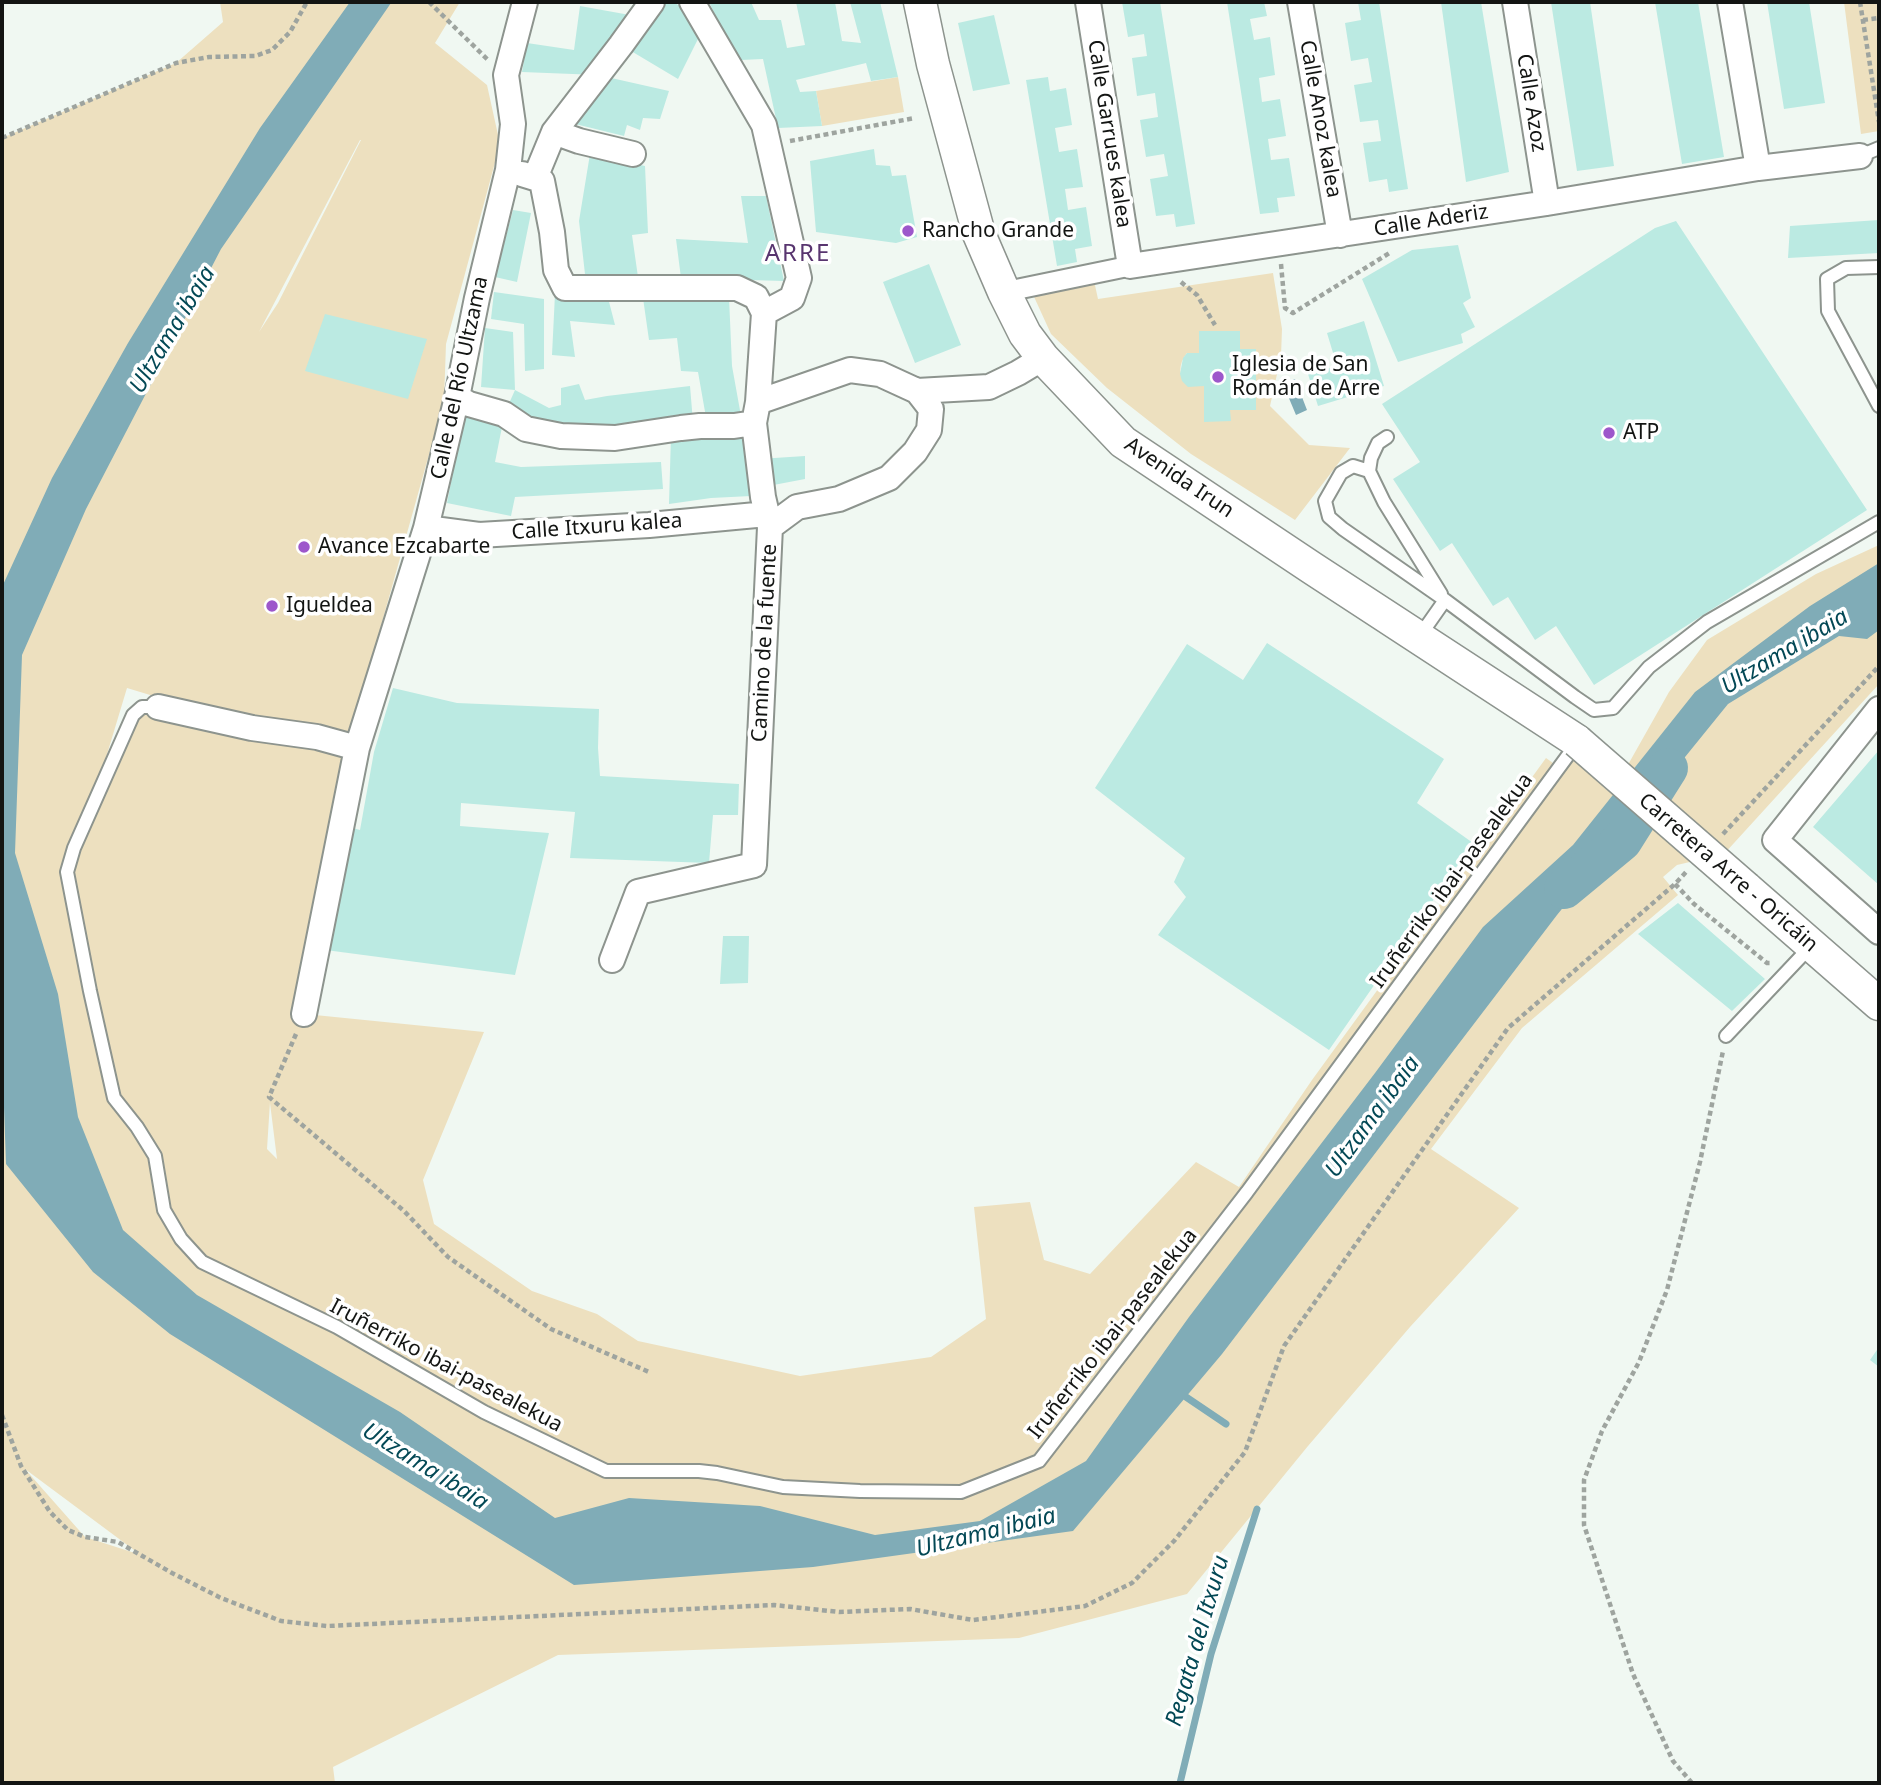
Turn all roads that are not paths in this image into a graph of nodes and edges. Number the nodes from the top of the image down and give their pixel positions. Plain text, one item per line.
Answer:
1 (525, 2) edge
2 (652, 2) edge
3 (692, 2) edge
4 (920, 2) edge
5 (1088, 2) edge
6 (1300, 2) edge
7 (1515, 2) edge
8 (1730, 2) edge
9 (555, 131) junction
10 (632, 154) dead end
11 (1873, 154) edge
12 (1758, 169) junction
13 (508, 170) junction
14 (535, 178) junction
15 (1547, 204) junction
16 (1340, 235) junction
17 (1130, 266) junction
18 (1879, 267) edge
19 (1004, 292) junction
20 (764, 313) junction
21 (1043, 358) junction
22 (917, 391) junction
23 (457, 397) junction
24 (1879, 406) edge
25 (756, 412) junction
26 (1387, 437) dead end
27 (1369, 471) junction
28 (769, 521) junction
29 (1879, 522) edge
30 (426, 528) junction
31 (1445, 600) junction
32 (1419, 638) junction
33 (159, 706) joint
34 (1879, 709) edge
35 (1573, 747) junction
36 (356, 748) junction
37 (1879, 932) edge
38 (1811, 946) junction
39 (612, 960) dead end
40 (1879, 1004) edge
41 (304, 1014) road end
42 (1726, 1036) road end

1 - 13 street, Calle del Río Ultzama
2 - 9 street
3 - 20 street
4 - 19 street, Avenida Irun
5 - 17 street, Calle Garrues kalea
6 - 16 street, Calle Anoz kalea
7 - 15 street, Calle Azoz
8 - 12 street
9 - 10 street
9 - 14 street
11 - 12 street, Calle Aderiz
12 - 15 street, Calle Aderiz
13 - 14 street
13 - 23 street, Calle del Río Ultzama
14 - 20 street
15 - 16 street, Calle Aderiz
16 - 17 street, Calle Aderiz
17 - 19 street, Calle Aderiz
18 - 24 lane
19 - 21 street, Avenida Irun
20 - 25 street, Camino de la fuente
21 - 22 street
21 - 32 street, Avenida Irun
22 - 25 street
22 - 28 street
23 - 25 street
23 - 30 street, Calle del Río Ultzama
25 - 28 street, Camino de la fuente
26 - 27 lane
27 - 31 lane
27 - 31 lane
28 - 30 street, Calle Itxuru kalea
28 - 39 street, Camino de la fuente
29 - 31 lane
30 - 36 street, Calle del Río Ultzama
31 - 32 lane
32 - 35 street, Avenida Irun
33 - 35 lane, Iruñerriko ibai-pasealekua
33 - 36 street
34 - 37 street
35 - 38 street, Carretera Arre - Oricáin, bridge
36 - 41 street, Calle del Río Ultzama
38 - 40 street, Carretera Arre - Oricáin
38 - 42 lane

